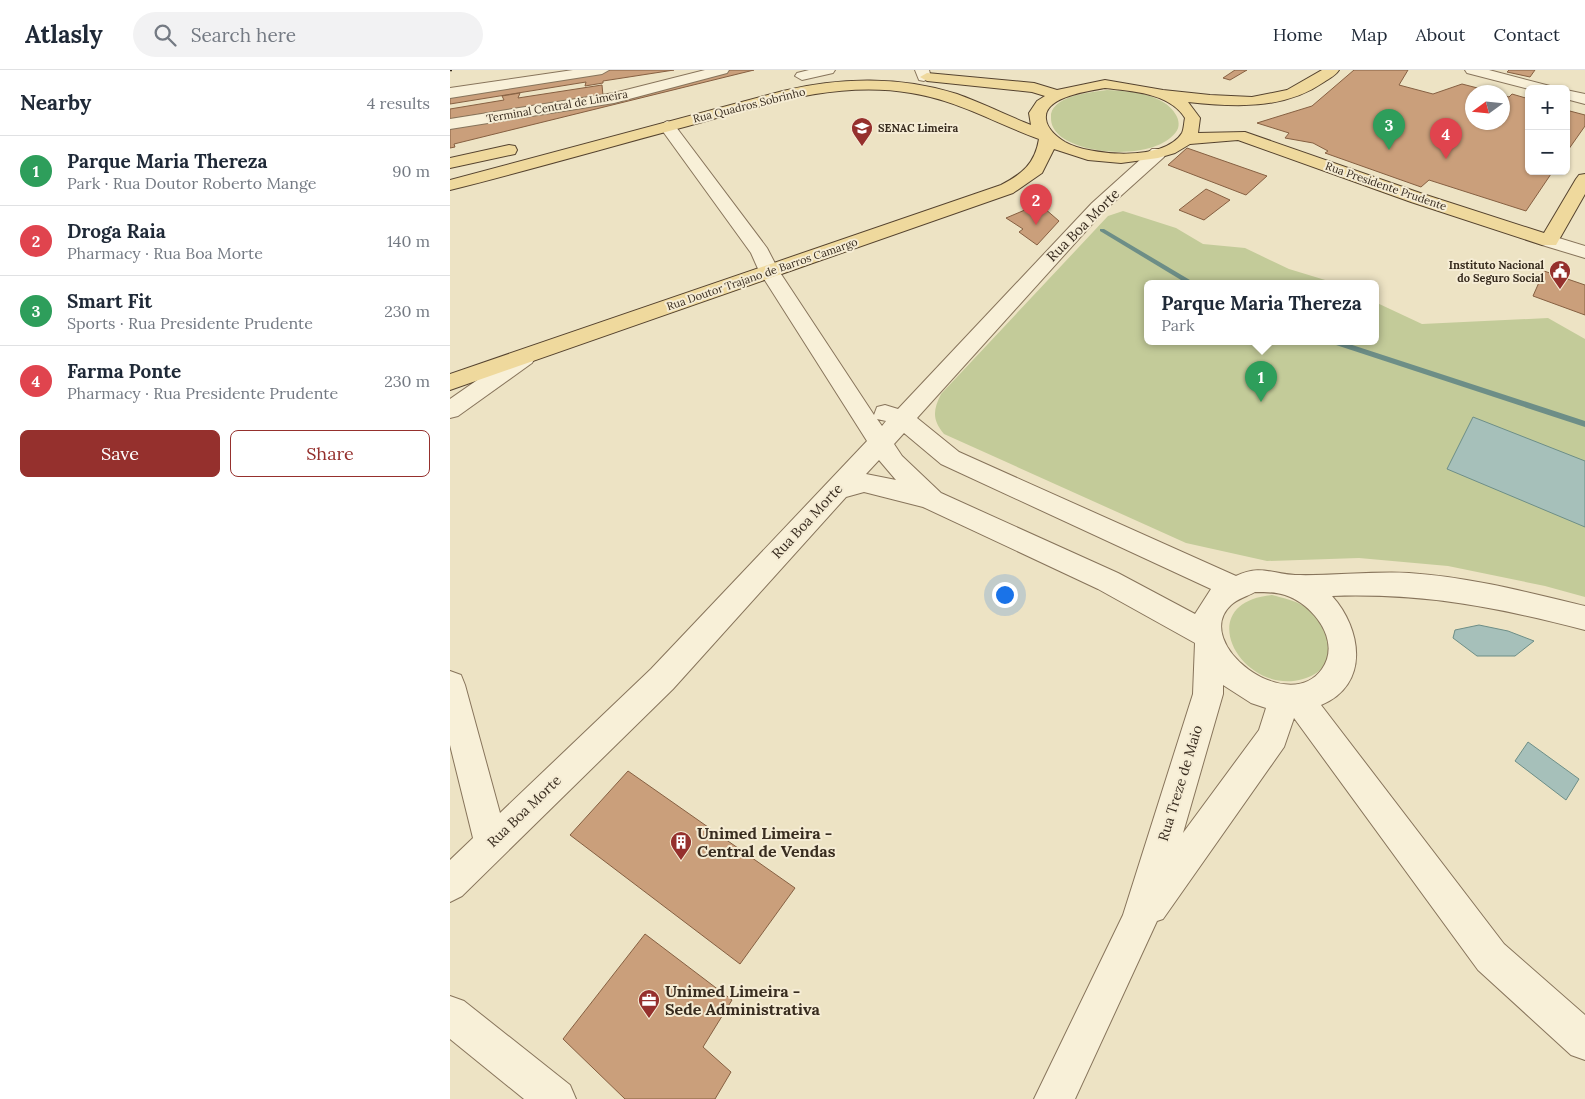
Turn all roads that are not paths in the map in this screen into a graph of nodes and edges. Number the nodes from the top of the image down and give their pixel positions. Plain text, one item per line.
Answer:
1 (602, 70) edge
2 (698, 70) edge
3 (722, 70) edge
4 (828, 70) edge
5 (1102, 70) edge
6 (1332, 70) edge
7 (1472, 70) edge
8 (923, 73) edge
9 (802, 76) junction
10 (784, 80) dead end
11 (1127, 85) junction
12 (1529, 85) edge
13 (1061, 89) junction
14 (738, 92) dead end
15 (450, 93) edge
16 (935, 93) junction
17 (1162, 94) junction
18 (1570, 95) edge
19 (1585, 99) edge
20 (486, 103) dead end
21 (1235, 118) junction
22 (450, 124) edge
23 (667, 126) junction
24 (1048, 137) junction
25 (1185, 139) junction
26 (525, 146) dead end
27 (1158, 153) junction
28 (450, 163) edge
29 (1585, 179) edge
30 (454, 183) edge
31 (1549, 241) junction
32 (1585, 252) edge
33 (769, 271) junction
34 (524, 358) junction
35 (450, 382) edge
36 (855, 405) junction
37 (450, 410) edge
38 (902, 418) junction
39 (879, 442) junction
40 (836, 490) junction
41 (932, 500) junction
42 (1295, 586) junction
43 (1233, 587) junction
44 (1585, 618) edge
45 (1208, 639) junction
46 (450, 685) edge
47 (1291, 698) junction
48 (491, 842) junction
49 (450, 884) edge
50 (1139, 921) junction
51 (450, 1015) edge
52 (1585, 1041) edge
53 (556, 1099) edge
54 (1054, 1099) edge

1 - 15 street
2 - 20 street, Terminal Central de Limeira
3 - 22 street, Terminal Central de Limeira
4 - 9 street
5 - 11 main road
6 - 21 main road
7 - 12 street
8 - 9 main road, Rua Quadros Sobrinho
8 - 13 main road, Rua Quadros Sobrinho
8 - 16 main road
9 - 10 main road, Rua Quadros Sobrinho
11 - 13 main road
11 - 17 main road
13 - 24 main road
14 - 23 main road
16 - 23 main road, Rua Quadros Sobrinho
16 - 24 main road, Rua Quadros Sobrinho
17 - 21 main road
17 - 25 main road
18 - 19 street
21 - 25 main road, Rua Presidente Prudente
21 - 31 main road, Rua Presidente Prudente
23 - 30 main road, Rua Quadros Sobrinho
23 - 33 street
24 - 27 main road, Rua Quadros Sobrinho
24 - 33 main road, Rua Doutor Trajano de Barros Camargo
25 - 27 main road, Rua Quadros Sobrinho
26 - 28 main road
27 - 38 street, Rua Boa Morte
29 - 31 main road
31 - 32 street, Rua Presidente Prudente
33 - 34 main road, Rua Doutor Trajano de Barros Camargo
33 - 36 street
34 - 35 main road, Rua Doutor Trajano de Barros Camargo
34 - 37 street
36 - 38 street
36 - 39 street
38 - 39 street, Rua Boa Morte
38 - 43 street
39 - 40 street, Rua Boa Morte
39 - 41 street
40 - 41 street
40 - 48 street, Rua Boa Morte
41 - 45 street
42 - 43 street
42 - 44 street
42 - 47 street
43 - 45 street
45 - 47 street
45 - 50 street, Rua Treze de Maio
46 - 48 street
47 - 50 street, Rua Treze de Maio
47 - 52 street
48 - 49 street, Rua Boa Morte
50 - 54 street, Rua Treze de Maio
51 - 53 street

